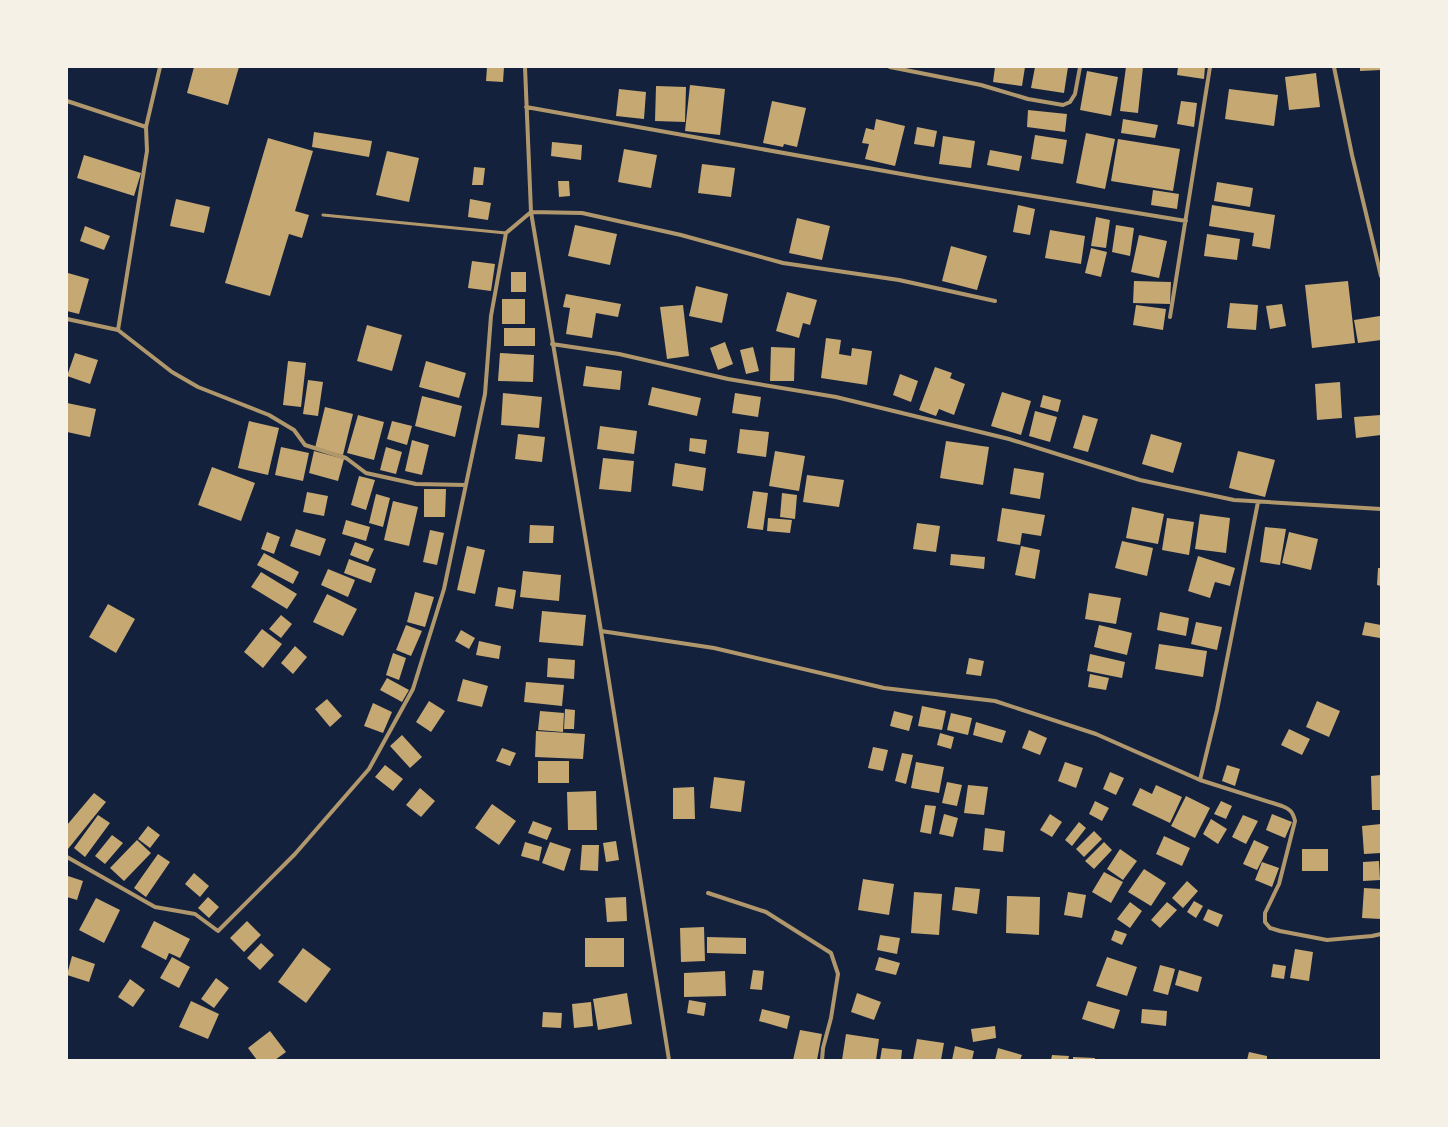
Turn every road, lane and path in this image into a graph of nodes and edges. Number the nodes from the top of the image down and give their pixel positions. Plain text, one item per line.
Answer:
1 (160, 67) edge
2 (525, 67) edge
3 (890, 67) edge
4 (1080, 67) edge
5 (1210, 67) edge
6 (1334, 67) edge
7 (67, 101) edge
8 (526, 107) junction
9 (146, 127) junction
10 (531, 212) junction
11 (323, 215) dead end
12 (1186, 221) junction
13 (506, 233) junction
14 (1381, 276) edge
15 (995, 301) dead end
16 (1170, 317) dead end
17 (67, 319) edge
18 (118, 330) junction
19 (552, 344) junction
20 (466, 485) junction
21 (1258, 502) junction
22 (1381, 509) edge
23 (601, 631) junction
24 (1200, 780) junction
25 (67, 857) edge
26 (708, 893) dead end
27 (1381, 934) edge
28 (669, 1060) edge
29 (822, 1060) edge

1 - 9 street
2 - 8 street
3 - 4 street
5 - 12 street
6 - 14 street
7 - 9 street
8 - 10 street
8 - 12 street
9 - 18 street
10 - 13 street
10 - 15 street
10 - 19 street
11 - 13 lane
12 - 16 street
13 - 20 street
17 - 18 street
18 - 20 street
19 - 21 street
19 - 23 street
20 - 25 street
21 - 22 street
21 - 24 street
23 - 24 street
23 - 28 street
24 - 27 street
26 - 29 street

